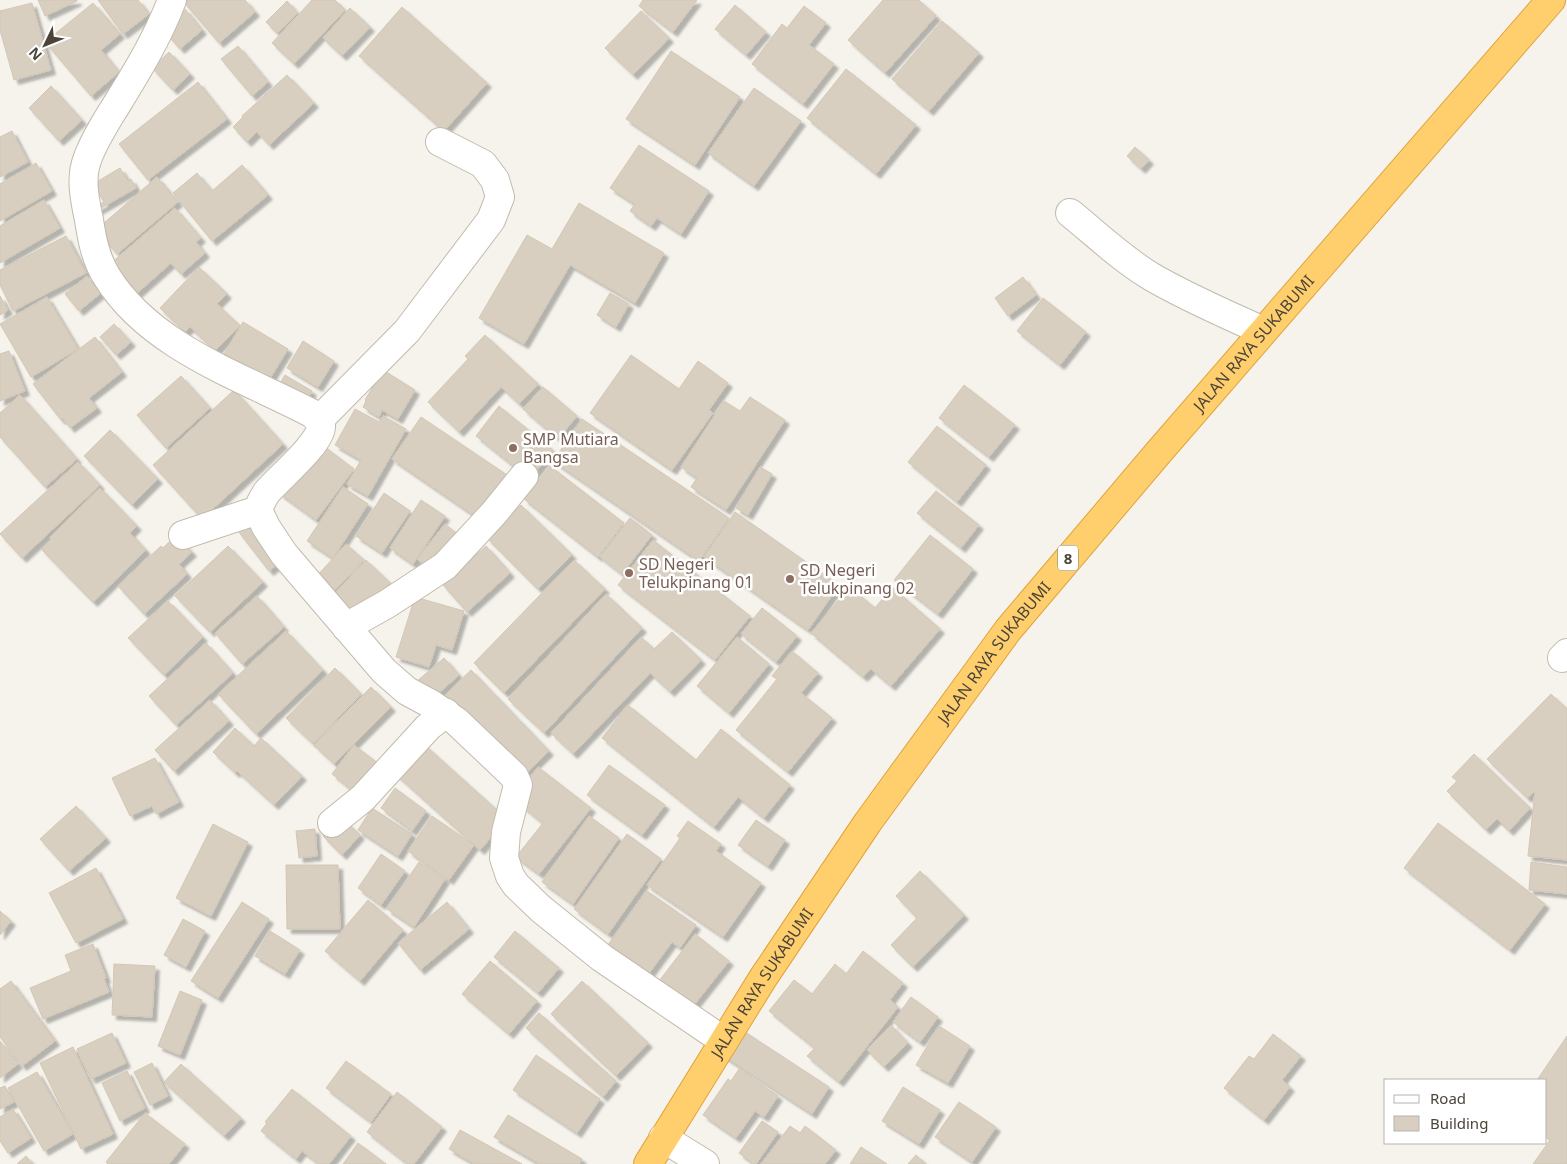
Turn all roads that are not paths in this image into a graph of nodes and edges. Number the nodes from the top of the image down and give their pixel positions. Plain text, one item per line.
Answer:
1 (172, 0) edge
2 (1551, 0) edge
3 (440, 142) dead end
4 (1070, 213) dead end
5 (1263, 331) junction
6 (319, 420) junction
7 (524, 476) dead end
8 (258, 510) junction
9 (183, 535) dead end
10 (346, 627) junction
11 (446, 713) junction
12 (332, 823) dead end
13 (724, 1041) junction
14 (663, 1138) junction
15 (648, 1164) edge
16 (705, 1164) edge

1 - 6 street
2 - 5 highway, JALAN RAYA SUKABUMI / 8
3 - 6 street
4 - 5 street
5 - 13 highway, JALAN RAYA SUKABUMI / 8
6 - 8 street
7 - 10 street
8 - 9 street
8 - 10 street
10 - 11 street
11 - 12 street
11 - 13 street
13 - 14 highway, JALAN RAYA SUKABUMI / 8
14 - 15 highway, JALAN RAYA SUKABUMI / 8
14 - 16 street

